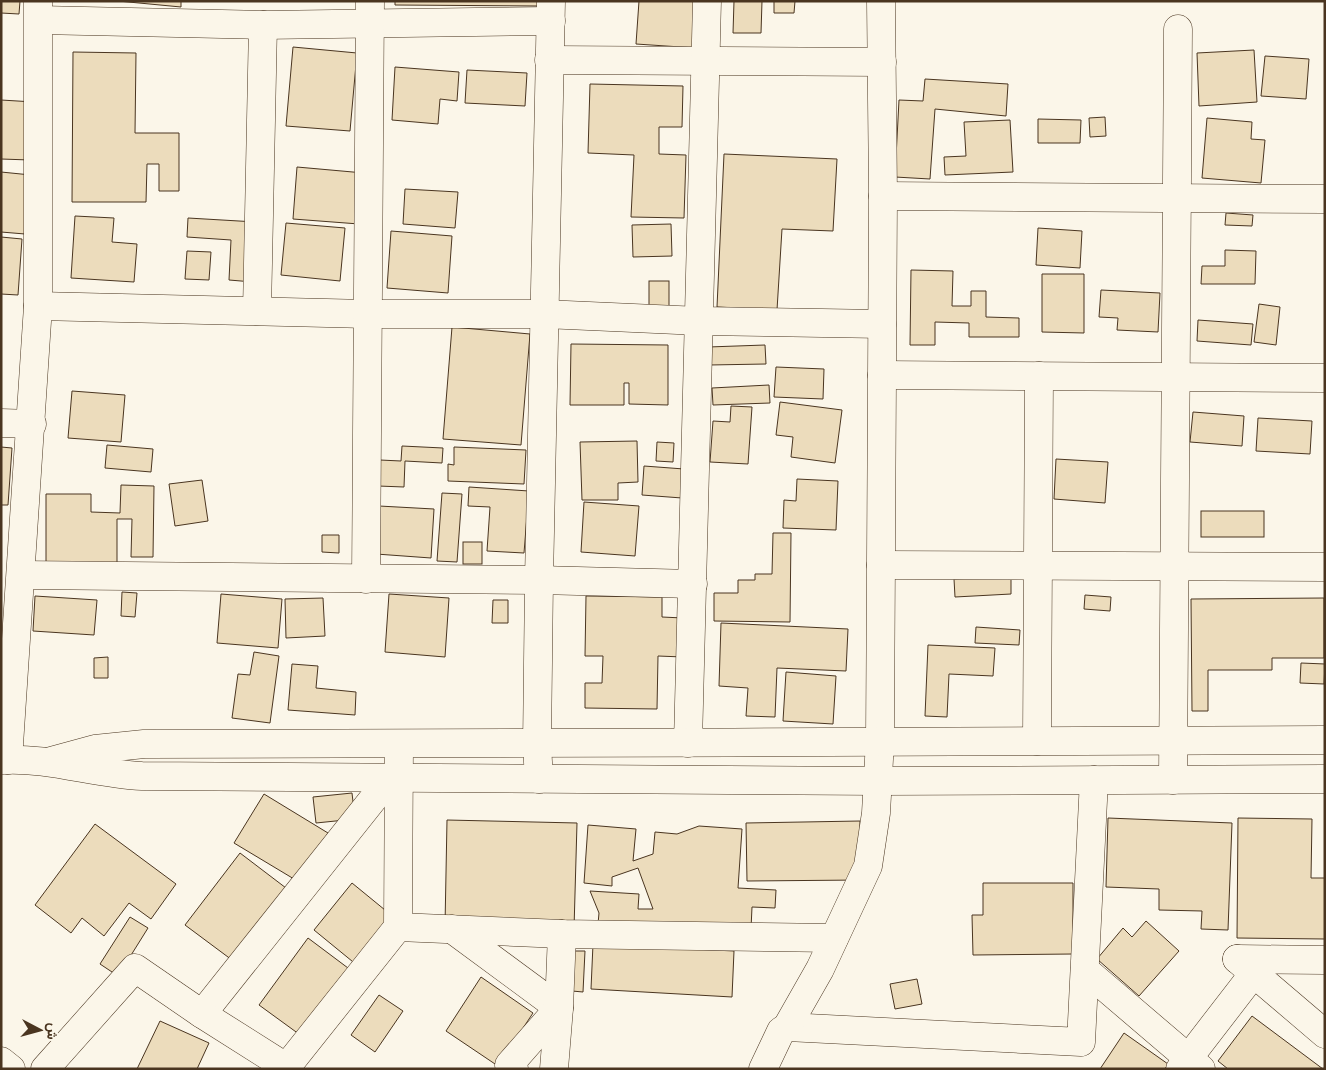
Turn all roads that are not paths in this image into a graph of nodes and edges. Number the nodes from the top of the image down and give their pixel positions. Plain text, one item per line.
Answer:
1 (707, 1) edge
2 (881, 1) edge
3 (39, 11) edge
4 (551, 11) edge
5 (370, 13) edge
6 (263, 25) junction
7 (1178, 28) dead end
8 (549, 60) junction
9 (706, 61) junction
10 (882, 62) junction
11 (883, 196) junction
12 (1177, 198) junction
13 (1325, 199) edge
14 (38, 306) junction
15 (257, 312) junction
16 (368, 314) junction
17 (544, 314) junction
18 (700, 321) junction
19 (882, 324) junction
20 (882, 375) junction
21 (1039, 376) junction
22 (1176, 377) junction
23 (1325, 378) edge
24 (1, 423) edge
25 (32, 424) junction
26 (881, 565) junction
27 (1038, 565) junction
28 (1174, 566) junction
29 (1325, 567) edge
30 (21, 575) junction
31 (366, 579) junction
32 (539, 580) junction
33 (693, 584) junction
34 (1173, 740) junction
35 (1325, 740) edge
36 (880, 741) junction
37 (1037, 741) junction
38 (688, 743) junction
39 (400, 744) junction
40 (537, 745) junction
41 (4, 760) edge
42 (48, 761) junction
43 (395, 778) junction
44 (539, 779) junction
45 (1325, 779) edge
46 (1094, 780) junction
47 (1173, 780) junction
48 (878, 781) junction
49 (398, 927) junction
50 (452, 929) junction
51 (562, 934) junction
52 (834, 938) junction
53 (1325, 960) edge
54 (1084, 970) junction
55 (1254, 973) junction
56 (559, 1008) junction
57 (202, 1014) junction
58 (788, 1027) junction
59 (1325, 1034) edge
60 (1, 1061) edge
61 (1190, 1065) edge
62 (287, 1068) edge
63 (11, 1069) edge
64 (45, 1069) edge
65 (514, 1069) edge
66 (554, 1069) edge
67 (763, 1069) edge

1 - 9 street
2 - 10 street
3 - 6 street
3 - 14 street
4 - 5 street
4 - 8 street
5 - 6 street
5 - 16 street
6 - 15 street
7 - 12 street
8 - 9 street
8 - 17 street
9 - 10 street
9 - 18 street
10 - 11 street
11 - 12 street
11 - 19 street
12 - 13 street
12 - 22 street
14 - 15 street
14 - 25 street
15 - 16 street
16 - 17 street
16 - 31 street
17 - 18 street
17 - 32 street
18 - 19 street
18 - 33 street
19 - 20 street
20 - 21 street
20 - 26 street
21 - 22 street
21 - 27 street
22 - 23 street
22 - 28 street
24 - 25 street
25 - 30 street
26 - 27 street
26 - 36 street
27 - 28 street
27 - 37 street
28 - 29 street
28 - 34 street
30 - 31 street
30 - 41 street
31 - 32 street
32 - 33 street
32 - 40 street
33 - 38 street
34 - 35 street
34 - 37 street
34 - 47 street
36 - 37 street
36 - 38 street
36 - 48 street
38 - 40 street
39 - 40 street
39 - 42 street
39 - 43 street
40 - 44 street
41 - 42 street
42 - 43 street
43 - 44 street
43 - 49 street
43 - 57 street
44 - 48 street
45 - 47 street
46 - 47 street
46 - 48 street
46 - 54 street
48 - 52 street
49 - 50 street
49 - 62 street
50 - 51 street
50 - 56 street
51 - 52 street
51 - 56 street
52 - 58 street
53 - 55 street
54 - 58 street
54 - 61 street
55 - 59 street
55 - 61 street
56 - 65 street
56 - 66 street
57 - 62 street
57 - 64 street
58 - 67 street
60 - 63 street

